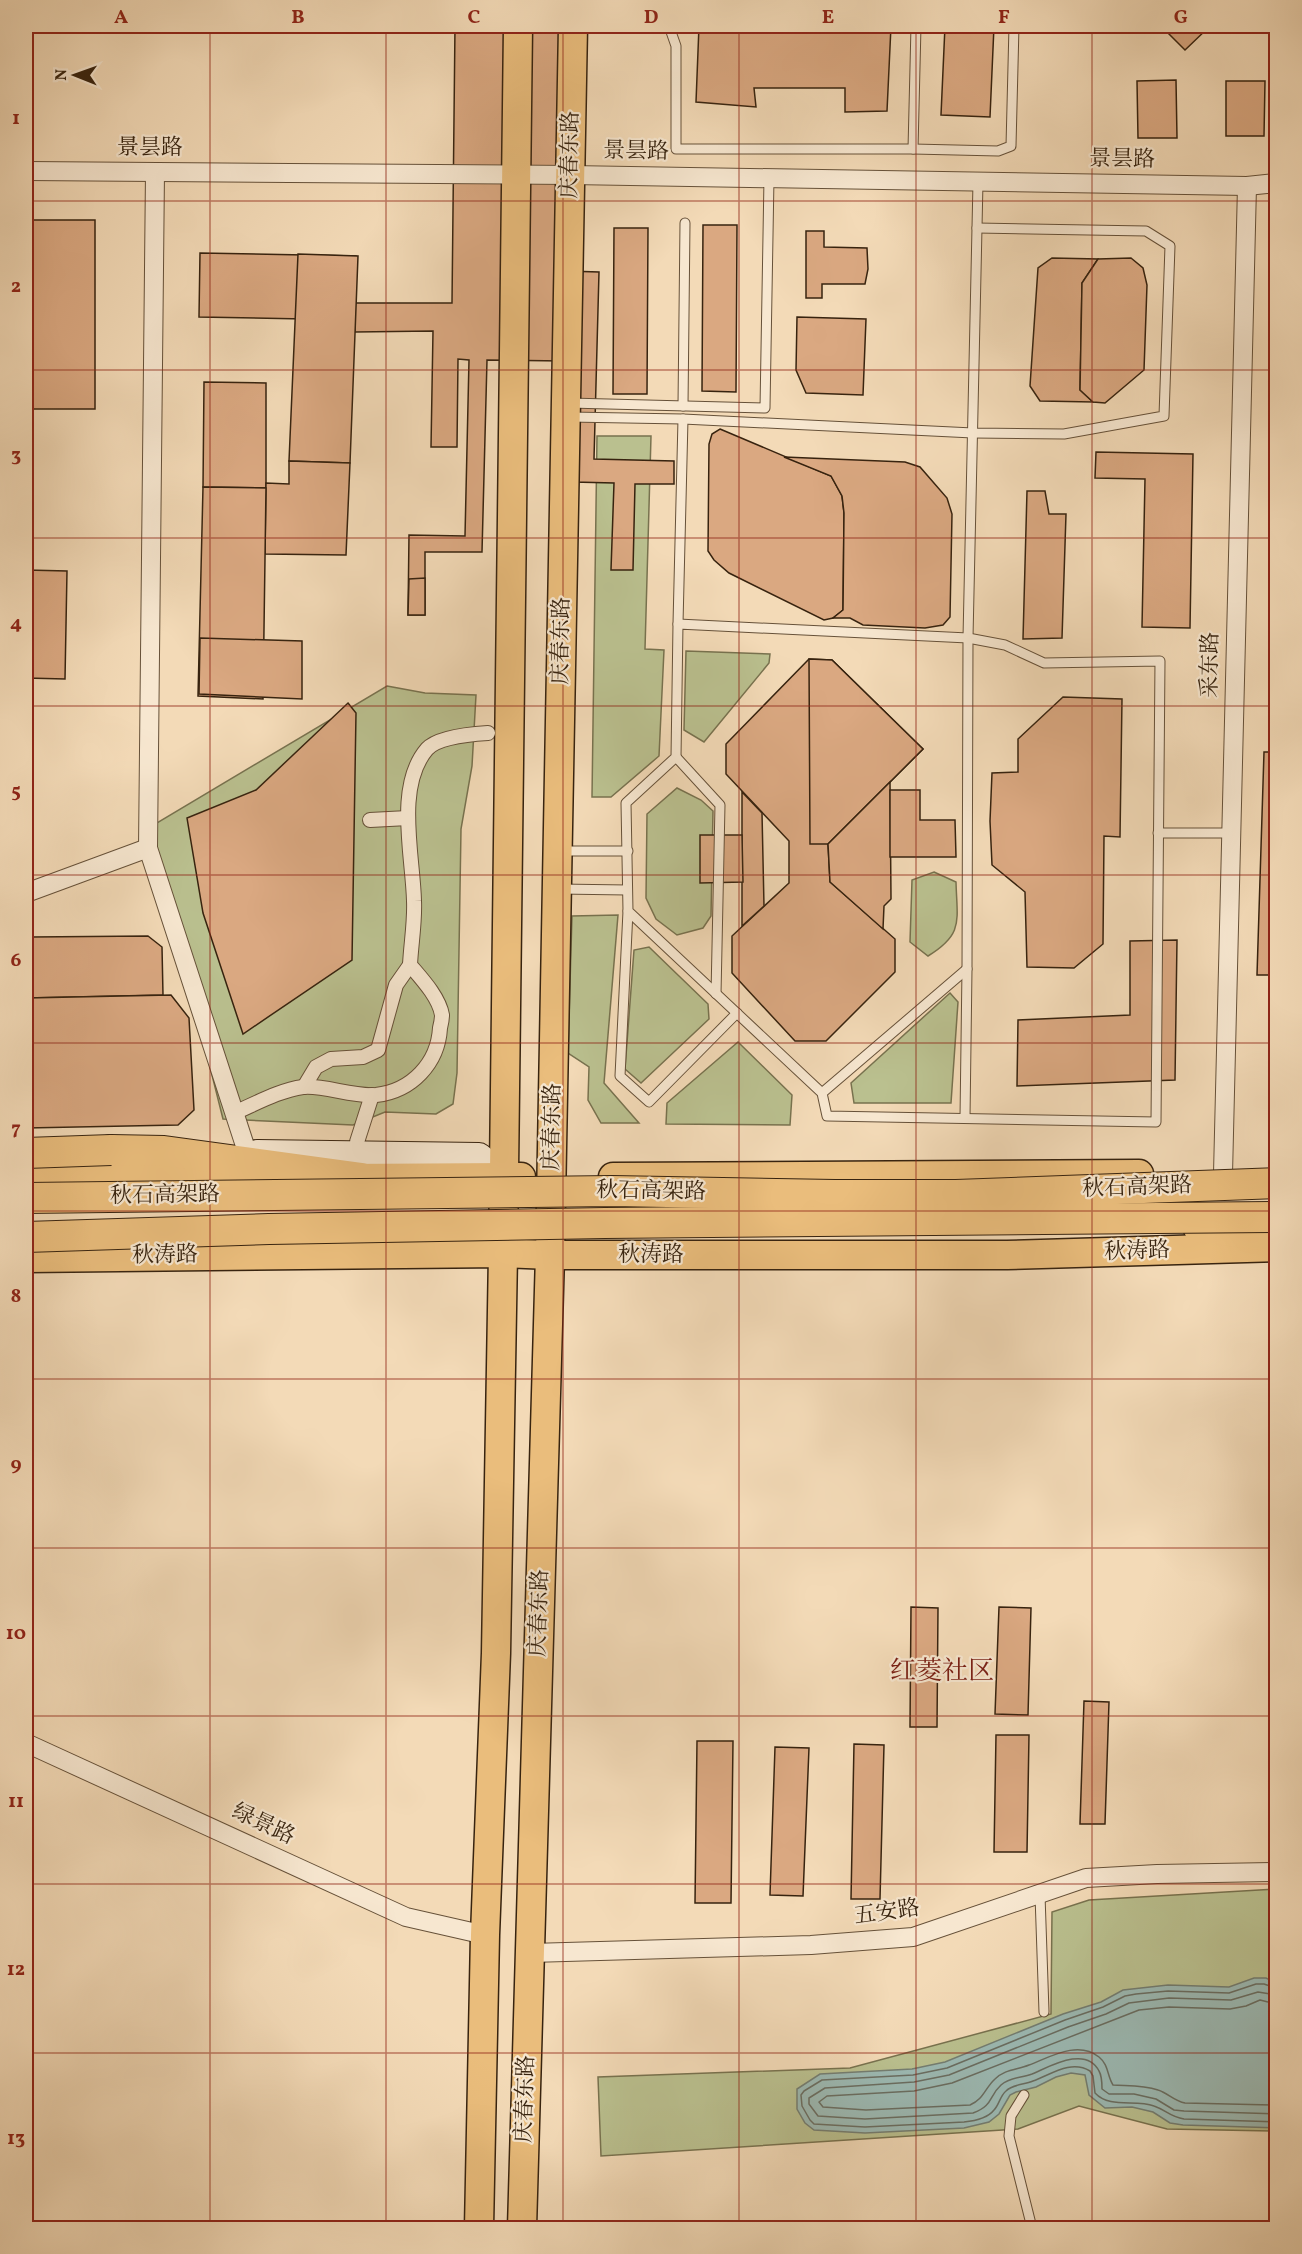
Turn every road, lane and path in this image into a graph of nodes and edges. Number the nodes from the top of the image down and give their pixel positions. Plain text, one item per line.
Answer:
1 (518, 26) edge
2 (573, 26) edge
3 (669, 26) edge
4 (916, 26) edge
5 (1014, 26) edge
6 (913, 149) junction
7 (26, 171) edge
8 (155, 172) junction
9 (517, 175) junction
10 (571, 175) junction
11 (769, 178) junction
12 (978, 182) junction
13 (1276, 183) edge
14 (1246, 186) junction
15 (685, 223) dead end
16 (977, 228) junction
17 (682, 406) junction
18 (566, 410) junction
19 (683, 419) junction
20 (973, 433) junction
21 (678, 624) junction
22 (968, 638) junction
23 (488, 733) dead end
24 (676, 757) junction
25 (370, 819) dead end
26 (408, 819) junction
27 (1158, 833) junction
28 (1231, 833) junction
29 (148, 848) junction
30 (558, 850) junction
31 (628, 851) junction
32 (557, 889) junction
33 (627, 890) junction
34 (26, 893) edge
35 (628, 910) junction
36 (410, 965) junction
37 (968, 969) junction
38 (716, 994) junction
39 (737, 1013) junction
40 (304, 1087) junction
41 (822, 1093) junction
42 (372, 1095) junction
43 (234, 1113) junction
44 (965, 1118) junction
45 (357, 1142) dead end
46 (247, 1152) junction
47 (26, 1153) edge
48 (1276, 1173) edge
49 (26, 1174) edge
50 (1222, 1174) junction
51 (552, 1177) junction
52 (362, 1178) junction
53 (504, 1178) junction
54 (1276, 1183) edge
55 (26, 1198) edge
56 (1276, 1217) edge
57 (1123, 1218) junction
58 (26, 1237) edge
59 (1276, 1237) edge
60 (1276, 1247) edge
61 (503, 1253) junction
62 (550, 1255) junction
63 (26, 1258) edge
64 (26, 1743) edge
65 (1276, 1872) edge
66 (1040, 1895) junction
67 (485, 1935) junction
68 (531, 1953) junction
69 (1044, 2012) dead end
70 (1024, 2095) dead end
71 (479, 2229) edge
72 (522, 2229) edge
73 (1032, 2229) edge

1 - 9 main road, 庆春东路
2 - 10 main road, 庆春东路
3 - 6 lane
4 - 6 lane
5 - 6 lane
7 - 8 street, 景昙路
8 - 9 street, 景昙路
8 - 29 street
9 - 10 street, 景昙路
9 - 53 main road, 庆春东路
10 - 11 street, 景昙路
10 - 18 main road, 庆春东路
11 - 12 street, 景昙路
11 - 17 lane
12 - 14 street, 景昙路
12 - 16 lane
13 - 14 street
14 - 28 street, 采东路
15 - 17 lane
16 - 20 lane
16 - 20 lane
17 - 18 lane
18 - 19 lane
18 - 30 main road, 庆春东路
19 - 20 lane
19 - 21 lane
20 - 22 lane
21 - 22 lane
21 - 24 lane
22 - 27 lane
22 - 37 lane
23 - 26 street
24 - 31 lane
24 - 38 lane
25 - 26 street
26 - 36 street
27 - 28 lane
27 - 44 lane
28 - 50 street, 采东路
29 - 34 street
29 - 43 street
30 - 31 lane
30 - 32 main road, 庆春东路
31 - 33 lane
32 - 33 lane
32 - 51 main road, 庆春东路
33 - 35 lane
35 - 38 lane
35 - 39 lane
36 - 40 street
36 - 42 street
37 - 41 lane
37 - 44 lane
38 - 39 lane
39 - 41 lane
40 - 42 street
40 - 43 street
41 - 44 lane
42 - 45 street
43 - 46 street
46 - 47 main road
46 - 53 main road
47 - 52 highway, bridge
48 - 50 main road
49 - 52 main road
50 - 51 main road
51 - 53 main road
51 - 62 main road, 庆春东路
52 - 53 main road
53 - 61 main road, 庆春东路
54 - 55 highway, 秋石高架路, bridge
56 - 57 highway, 秋石高架路, bridge
57 - 58 highway, 秋石高架路, bridge
57 - 59 highway, bridge
60 - 62 main road, 秋涛路
61 - 62 main road, 秋涛路
61 - 63 main road, 秋涛路
61 - 67 main road, 庆春东路
62 - 68 main road, 庆春东路
64 - 67 street, 绿景路
65 - 66 street, 五安路
66 - 68 street, 五安路
66 - 69 lane
67 - 71 main road, 庆春东路
68 - 72 main road, 庆春东路
70 - 73 lane

